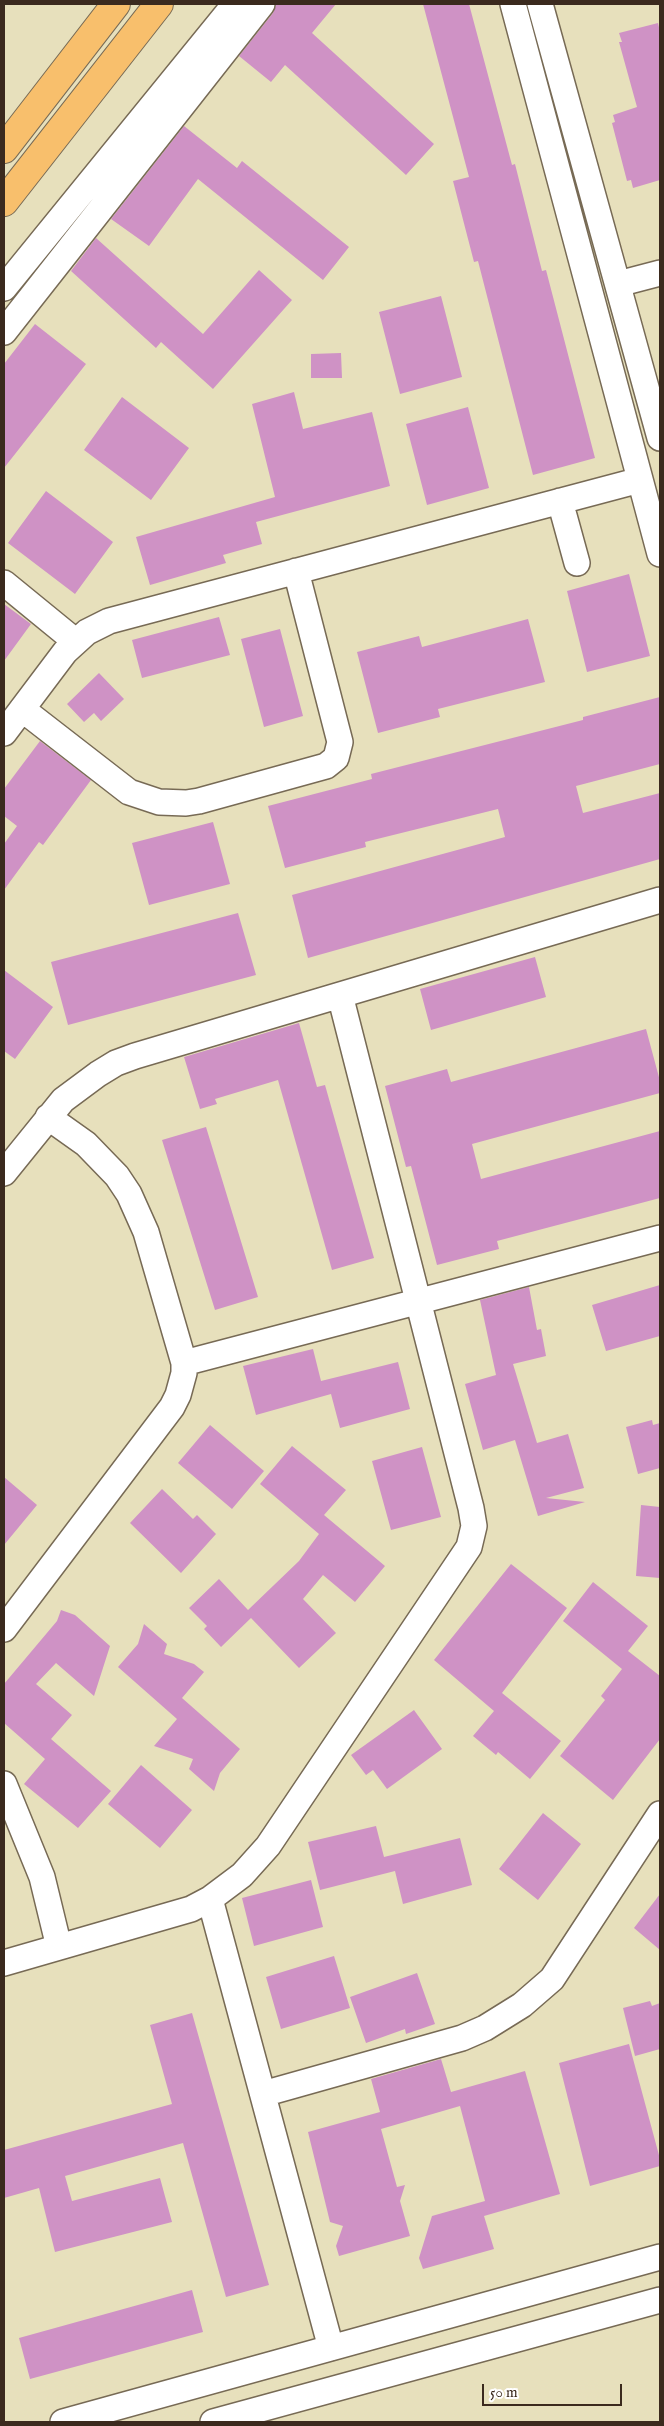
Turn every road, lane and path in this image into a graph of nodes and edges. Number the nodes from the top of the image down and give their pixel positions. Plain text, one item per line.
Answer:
1 (116, 4) edge
2 (158, 4) edge
3 (235, 4) edge
4 (262, 4) edge
5 (514, 4) edge
6 (540, 4) edge
7 (4, 149) edge
8 (4, 202) edge
9 (660, 273) edge
10 (618, 284) junction
11 (4, 288) edge
12 (4, 332) edge
13 (660, 438) edge
14 (640, 480) junction
15 (560, 501) junction
16 (660, 554) edge
17 (577, 563) dead end
18 (296, 571) junction
19 (4, 582) edge
20 (76, 641) junction
21 (22, 709) junction
22 (4, 733) edge
23 (660, 900) edge
24 (340, 995) junction
25 (48, 1117) junction
26 (4, 1173) edge
27 (660, 1238) edge
28 (418, 1301) junction
29 (184, 1363) junction
30 (4, 1629) edge
31 (4, 1784) edge
32 (660, 1814) edge
33 (210, 1899) junction
34 (59, 1947) junction
35 (4, 1963) edge
36 (263, 2094) junction
37 (660, 2257) edge
38 (660, 2300) edge
39 (331, 2348) junction
40 (63, 2422) edge
41 (213, 2422) edge

1 - 7 main road
2 - 8 main road
3 - 11 street
4 - 12 street
5 - 14 street
6 - 10 street
9 - 10 street
10 - 13 street
14 - 15 street
14 - 16 street
15 - 17 street
15 - 18 street
18 - 20 street
18 - 21 street
19 - 20 street
20 - 21 street
21 - 22 street
23 - 24 street
24 - 25 street
24 - 28 street
25 - 26 street
25 - 29 street
27 - 28 street
28 - 29 street
28 - 33 street
29 - 30 street
31 - 34 street
32 - 36 street
33 - 34 street
33 - 36 street
34 - 35 street
36 - 39 street
37 - 39 street
38 - 41 street
39 - 40 street

